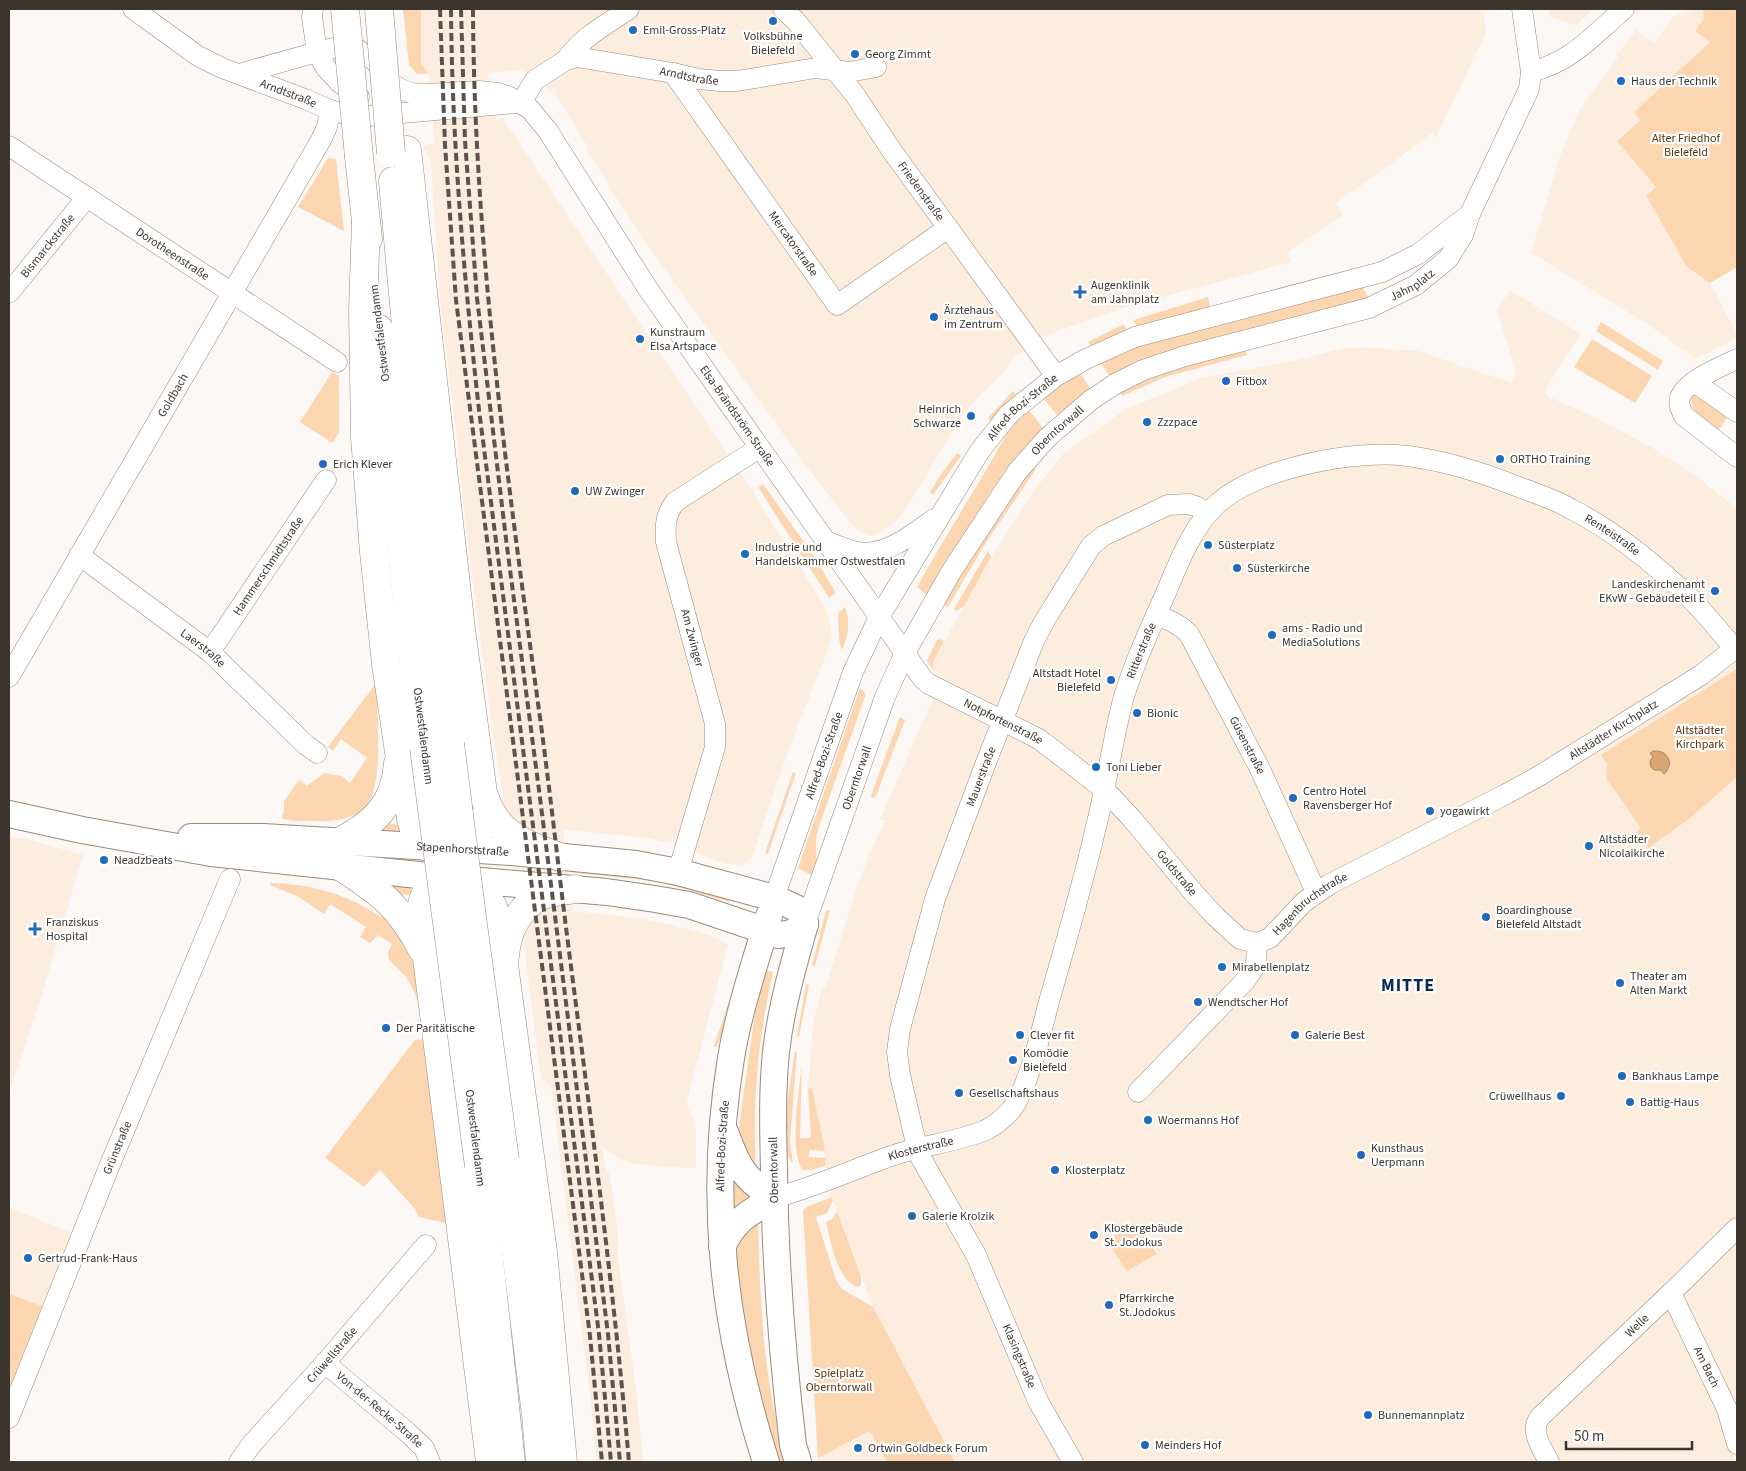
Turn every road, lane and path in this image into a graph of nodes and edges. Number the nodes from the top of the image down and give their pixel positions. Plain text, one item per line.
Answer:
1 (133, 9) edge
2 (313, 9) edge
3 (345, 9) edge
4 (357, 9) edge
5 (379, 9) edge
6 (387, 9) edge
7 (629, 9) edge
8 (783, 9) edge
9 (1522, 9) edge
10 (1624, 9) edge
11 (317, 52) junction
12 (566, 60) junction
13 (374, 61) junction
14 (876, 67) dead end
15 (837, 71) junction
16 (673, 72) junction
17 (1531, 72) junction
18 (239, 74) junction
19 (521, 103) junction
20 (330, 110) junction
21 (397, 115) junction
22 (9, 146) edge
23 (399, 151) junction
24 (87, 197) junction
25 (1470, 214) junction
26 (948, 228) junction
27 (1317, 289) joint
28 (232, 292) junction
29 (9, 293) edge
30 (1324, 320) joint
31 (1737, 359) edge
32 (337, 362) dead end
33 (1056, 376) junction
34 (1689, 386) junction
35 (1737, 412) edge
36 (759, 448) junction
37 (1737, 457) edge
38 (1461, 467) joint
39 (326, 480) dead end
40 (941, 514) junction
41 (1207, 514) junction
42 (825, 541) junction
43 (79, 555) junction
44 (1156, 616) junction
45 (879, 617) junction
46 (1736, 648) edge
47 (210, 652) junction
48 (905, 653) junction
49 (9, 677) edge
50 (1003, 720) junction
51 (424, 748) junction
52 (317, 753) dead end
53 (1105, 790) junction
54 (1485, 805) joint
55 (488, 810) junction
56 (9, 814) edge
57 (428, 847) junction
58 (340, 854) junction
59 (560, 856) junction
60 (452, 864) junction
61 (678, 872) junction
62 (230, 879) dead end
63 (474, 881) junction
64 (576, 889) junction
65 (1316, 892) junction
66 (774, 898) junction
67 (806, 924) junction
68 (764, 931) junction
69 (1257, 943) junction
70 (427, 960) junction
71 (504, 965) junction
72 (1032, 1059) joint
73 (1138, 1092) dead end
74 (723, 1125) junction
75 (918, 1148) junction
76 (518, 1160) junction
77 (467, 1166) junction
78 (774, 1198) junction
79 (1737, 1228) edge
80 (426, 1245) dead end
81 (722, 1247) junction
82 (1671, 1293) junction
83 (325, 1363) junction
84 (9, 1418) edge
85 (1737, 1444) edge
86 (510, 1450) edge
87 (239, 1462) edge
88 (430, 1462) edge
89 (490, 1462) edge
90 (540, 1462) edge
91 (562, 1462) edge
92 (766, 1462) edge
93 (798, 1462) edge
94 (1074, 1462) edge
95 (1549, 1462) edge

1 - 18 street, Arndtstraße
2 - 11 street
3 - 51 highway, Ostwestfalendamm, bridge
4 - 13 street
5 - 23 highway, Ostwestfalendamm, bridge
6 - 23 highway
7 - 12 street
8 - 15 street, Friedenstraße
9 - 17 street, Jahnplatz
10 - 17 street
11 - 13 street, Arndtstraße
11 - 18 street, Arndtstraße
11 - 21 street, Arndtstraße
12 - 16 street, Arndtstraße
12 - 19 street, Arndtstraße
13 - 19 street, Arndtstraße
14 - 15 street, Arndtstraße
15 - 16 street, Arndtstraße
15 - 26 street, Friedenstraße
16 - 26 street, Mercatorstraße
17 - 25 street, Jahnplatz
18 - 20 street, Arndtstraße
19 - 21 street, Arndtstraße
19 - 36 street, Elsa-Brändström-Straße
20 - 21 street, Arndtstraße
20 - 28 street, Goldbach
22 - 24 street, Dorotheenstraße
23 - 51 highway, Ostwestfalendamm
23 - 55 highway
24 - 28 street, Dorotheenstraße
24 - 29 street, Bismarckstraße
25 - 27 street, Jahnplatz
25 - 30 street, Jahnplatz
26 - 33 street, Friedenstraße
27 - 33 street, Alfred-Bozi-Straße
28 - 32 street, Dorotheenstraße
28 - 43 street, Goldbach
30 - 48 street, Oberntorwall
31 - 34 street
33 - 40 street, Alfred-Bozi-Straße
34 - 35 street
34 - 37 street
36 - 42 street, Elsa-Brändström-Straße
36 - 61 street, Am Zwinger
38 - 41 street, Ritterstraße
38 - 46 street, Renteistraße
39 - 47 street, Hammerschmidtstraße
40 - 42 street
40 - 45 street, Alfred-Bozi-Straße
41 - 44 street, Ritterstraße
41 - 50 street, Mauerstraße
42 - 45 street, Elsa-Brändström-Straße
43 - 47 street, Laerstraße
43 - 49 street, Goldbach
44 - 53 street, Ritterstraße
44 - 65 street, Güsenstraße
45 - 48 street, Elsa-Brändström-Straße
45 - 66 street, Alfred-Bozi-Straße
46 - 54 street, Altstädter Kirchplatz
47 - 52 street, Laerstraße
48 - 50 street, Notpfortenstraße
48 - 67 street, Oberntorwall
50 - 53 street, Notpfortenstraße
50 - 75 street, Mauerstraße
51 - 57 highway
51 - 58 highway
51 - 76 highway, Ostwestfalendamm, bridge
51 - 77 highway, Ostwestfalendamm, bridge
53 - 69 street, Goldstraße
53 - 72 street, Ritterstraße
54 - 65 street, Hagenbruchstraße
55 - 59 highway
55 - 60 highway
56 - 58 main road, Stapenhorststraße
57 - 58 main road, Stapenhorststraße
57 - 60 main road, Stapenhorststraße
58 - 60 main road, Stapenhorststraße
58 - 70 highway
59 - 60 main road, Stapenhorststraße
59 - 61 main road, Stapenhorststraße
60 - 63 main road, Stapenhorststraße
60 - 70 highway
61 - 66 main road, Stapenhorststraße
62 - 84 street, Grünstraße
63 - 64 main road, Stapenhorststraße
63 - 71 highway
64 - 68 main road, Stapenhorststraße
64 - 71 highway
65 - 69 street, Hagenbruchstraße
66 - 67 main road, Stapenhorststraße
66 - 68 main road, Alfred-Bozi-Straße
67 - 68 main road, Stapenhorststraße
67 - 78 main road, Oberntorwall
68 - 74 main road, Alfred-Bozi-Straße
69 - 73 street
70 - 77 highway
71 - 76 highway
72 - 75 street, Klosterstraße
74 - 78 main road
74 - 81 main road, Alfred-Bozi-Straße
75 - 78 street, Klosterstraße
75 - 94 street, Klasingstraße
76 - 90 highway, Ostwestfalendamm
76 - 91 highway
77 - 86 highway, Ostwestfalendamm
77 - 89 highway
78 - 81 main road
78 - 93 main road, Oberntorwall
79 - 82 street, Welle
80 - 83 street, Crüwellstraße
81 - 92 main road, Alfred-Bozi-Straße
82 - 85 street, Am Bach
82 - 95 street, Welle
83 - 87 street, Crüwellstraße
83 - 88 street, Von-der-Recke-Straße

